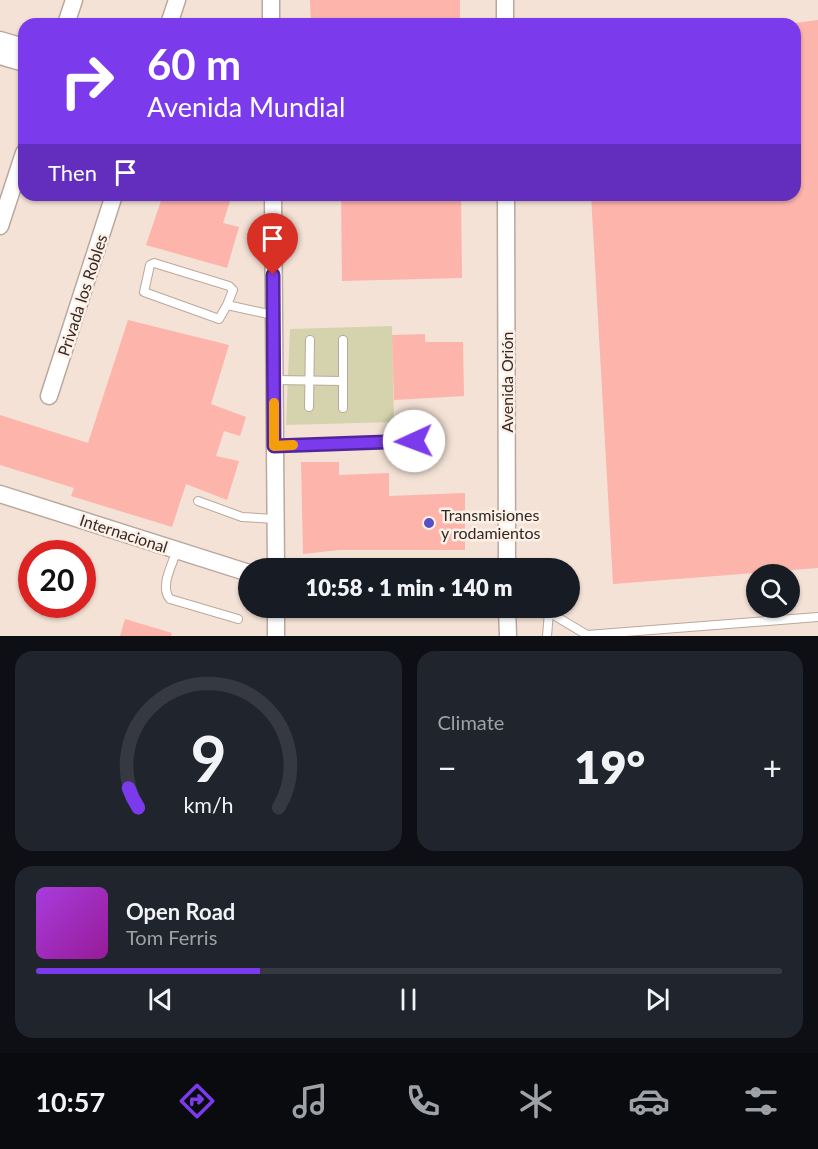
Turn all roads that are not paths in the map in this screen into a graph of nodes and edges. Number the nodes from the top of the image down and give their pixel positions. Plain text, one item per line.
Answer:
1 (74, 0) edge
2 (177, 0) edge
3 (271, 0) edge
4 (505, 0) edge
5 (68, 18) edge
6 (171, 18) edge
7 (272, 18) edge
8 (505, 18) edge
9 (0, 40) edge
10 (18, 45) edge
11 (0, 56) edge
12 (18, 61) edge
13 (18, 171) edge
14 (112, 201) edge
15 (273, 201) edge
16 (506, 201) edge
17 (0, 226) edge
18 (227, 305) junction
19 (273, 315) junction
20 (310, 340) dead end
21 (343, 340) dead end
22 (274, 380) junction
23 (309, 380) junction
24 (343, 381) junction
25 (49, 396) dead end
26 (309, 407) dead end
27 (343, 408) dead end
28 (438, 440) dead end
29 (274, 446) junction
30 (0, 494) edge
31 (198, 501) dead end
32 (275, 519) junction
33 (177, 550) junction
34 (276, 558) edge
35 (507, 558) edge
36 (238, 569) edge
37 (818, 617) edge
38 (276, 618) edge
39 (507, 618) edge
40 (546, 618) edge
41 (558, 618) edge
42 (238, 619) dead end
43 (276, 636) edge
44 (508, 636) edge
45 (547, 636) edge
46 (586, 636) edge

1 - 5 street
2 - 6 street
3 - 7 street
4 - 8 street
9 - 10 street
11 - 12 street
13 - 17 street
14 - 25 street, Privada los Robles
15 - 19 street
16 - 35 street, Avenida Orión
18 - 18 lane
18 - 19 lane
19 - 22 street
20 - 23 lane
21 - 24 lane
22 - 23 lane
22 - 29 street
23 - 24 lane
23 - 26 lane
24 - 27 lane
28 - 29 lane
29 - 32 street
30 - 33 street, Internacional
31 - 32 lane
32 - 34 street
33 - 36 street, Internacional
33 - 42 lane
37 - 46 lane
38 - 43 street
39 - 44 street
40 - 45 lane
41 - 46 lane

